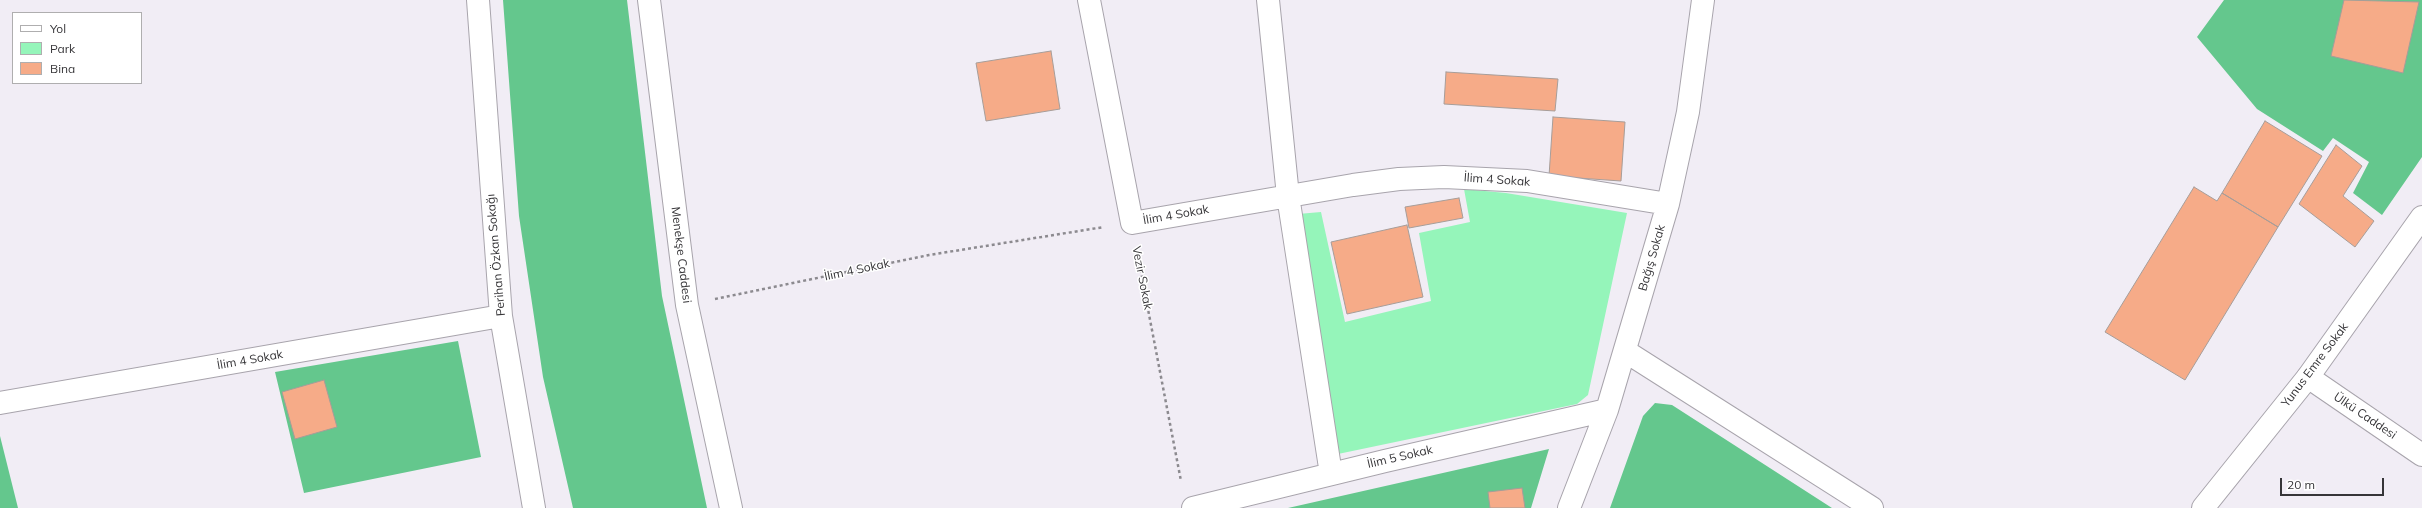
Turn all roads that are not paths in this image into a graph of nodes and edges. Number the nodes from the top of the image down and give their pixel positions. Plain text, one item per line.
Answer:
1 (478, 0) edge
2 (649, 0) edge
3 (1089, 0) edge
4 (1268, 0) edge
5 (1703, 0) edge
6 (1288, 196) junction
7 (1668, 204) junction
8 (2422, 217) edge
9 (501, 316) junction
10 (1625, 351) junction
11 (2308, 377) junction
12 (0, 403) edge
13 (1607, 410) junction
14 (2422, 455) edge
15 (1331, 474) junction
16 (534, 508) edge
17 (731, 508) edge
18 (1193, 508) edge
19 (1569, 508) edge
20 (1872, 508) edge
21 (2203, 508) edge

1 - 9 street, Perihan Özkan Sokağı
2 - 17 street, Menekşe Caddesi
3 - 6 street, İlim 4 Sokak
4 - 6 street
5 - 7 street, Bağış Sokak
6 - 7 street, İlim 4 Sokak
6 - 15 street
7 - 10 street, Bağış Sokak
8 - 11 street, Yunus Emre Sokak
9 - 12 street, İlim 4 Sokak
9 - 16 street, Perihan Özkan Sokağı
10 - 13 street, Bağış Sokak
10 - 20 street
11 - 14 street, Ülkü Caddesi
11 - 21 street, Yunus Emre Sokak
13 - 15 street, İlim 5 Sokak
13 - 19 street, Bağış Sokak
15 - 18 street, İlim 5 Sokak

